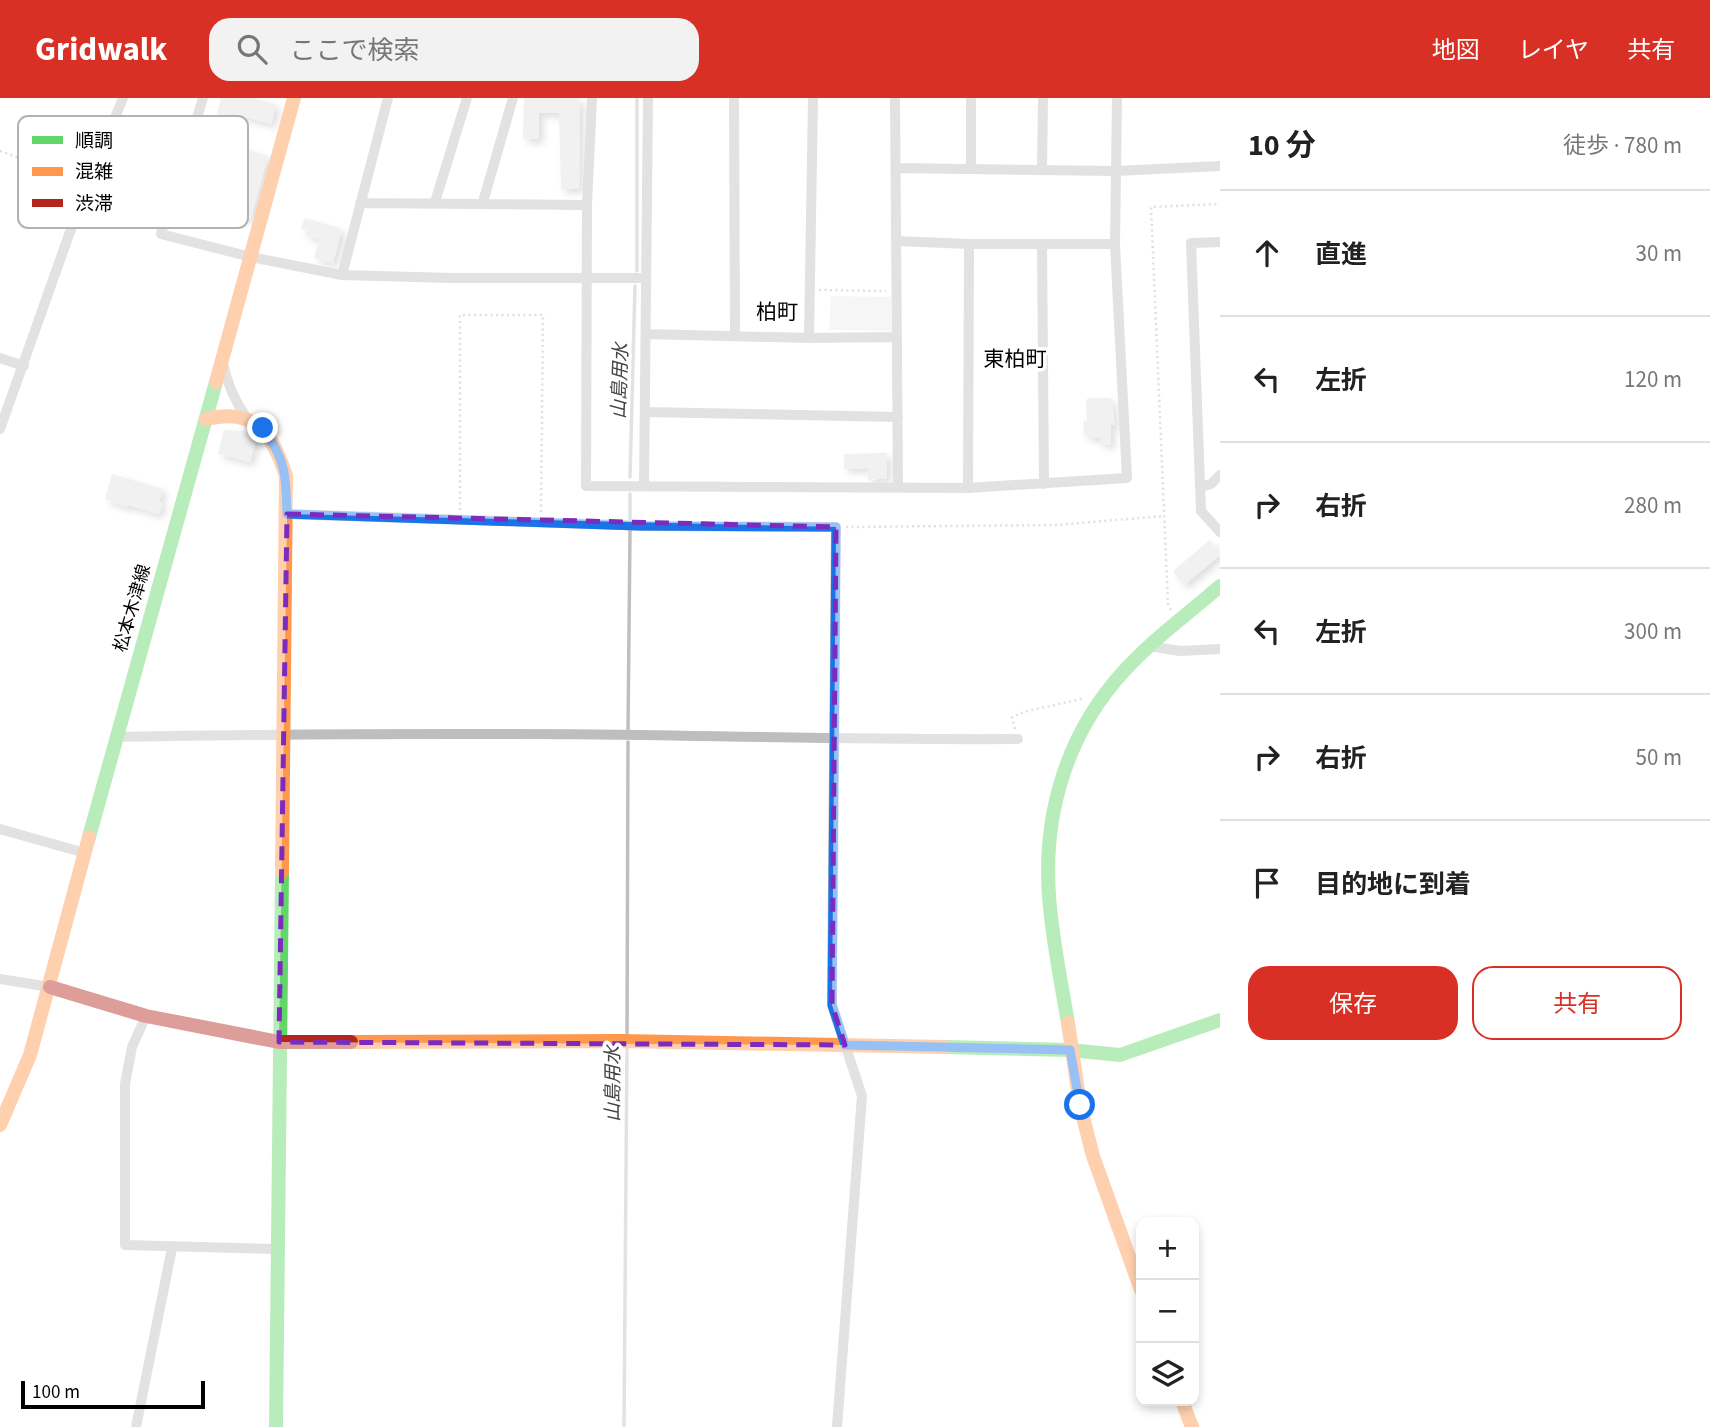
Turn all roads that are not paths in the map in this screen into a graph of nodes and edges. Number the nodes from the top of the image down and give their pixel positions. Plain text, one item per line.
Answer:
1 (123, 98) edge
2 (204, 98) edge
3 (294, 98) edge
4 (388, 98) edge
5 (467, 98) edge
6 (513, 98) edge
7 (592, 98) edge
8 (648, 98) edge
9 (734, 98) edge
10 (813, 98) edge
11 (895, 98) edge
12 (971, 98) edge
13 (1043, 98) edge
14 (1117, 98) edge
15 (116, 116) edge
16 (198, 116) edge
17 (1220, 166) edge
18 (896, 168) junction
19 (971, 169) junction
20 (1042, 169) junction
21 (1116, 171) junction
22 (435, 202) junction
23 (483, 202) junction
24 (360, 203) junction
25 (587, 205) junction
26 (72, 228) edge
27 (163, 228) edge
28 (896, 241) junction
29 (1220, 242) edge
30 (969, 244) junction
31 (1042, 244) junction
32 (1115, 244) junction
33 (251, 257) junction
34 (342, 275) junction
35 (588, 278) junction
36 (646, 278) junction
37 (646, 334) junction
38 (735, 336) junction
39 (897, 337) junction
40 (809, 338) junction
41 (0, 358) edge
42 (222, 361) junction
43 (24, 366) junction
44 (645, 411) junction
45 (246, 417) junction
46 (898, 417) junction
47 (206, 419) junction
48 (0, 429) edge
49 (1220, 475) edge
50 (1044, 484) junction
51 (644, 486) junction
52 (1200, 486) junction
53 (898, 488) junction
54 (968, 488) junction
55 (287, 514) junction
56 (1220, 532) edge
57 (1220, 586) edge
58 (1149, 646) junction
59 (1220, 649) edge
60 (285, 734) junction
61 (116, 737) junction
62 (1018, 739) road end
63 (835, 740) junction
64 (0, 829) edge
65 (85, 853) junction
66 (0, 979) edge
67 (50, 987) junction
68 (146, 1016) junction
69 (1220, 1020) edge
70 (279, 1042) junction
71 (845, 1045) junction
72 (1070, 1050) junction
73 (0, 1125) edge
74 (172, 1248) junction
75 (277, 1249) junction
76 (1137, 1280) edge
77 (1184, 1406) edge
78 (136, 1427) edge
79 (276, 1427) edge
80 (837, 1427) edge
81 (1192, 1427) edge

1 - 15 street
2 - 16 street
3 - 33 street, 松本木津線
4 - 24 street
5 - 22 street
6 - 23 street
7 - 25 street
8 - 36 street
9 - 38 street
10 - 40 street
11 - 18 street
12 - 19 street
13 - 20 street
14 - 21 street
17 - 21 street
18 - 19 street
18 - 28 street
19 - 20 street
20 - 21 street
21 - 32 street
22 - 23 street
22 - 24 street
23 - 25 street
24 - 34 street
25 - 35 street
26 - 43 street
27 - 33 street
28 - 30 street
28 - 39 street
29 - 52 street
30 - 31 street
30 - 54 street
31 - 32 street
31 - 50 street
32 - 50 street
33 - 34 street
33 - 42 street, 松本木津線
34 - 35 street
35 - 36 street
35 - 51 street
36 - 37 street
37 - 38 street
37 - 44 street
38 - 40 street
39 - 40 street
39 - 46 street
41 - 43 street
42 - 45 street
42 - 47 street, 松本木津線
43 - 48 street
44 - 46 street
44 - 51 street
45 - 47 street
45 - 55 street
46 - 53 street
47 - 61 street, 松本木津線
49 - 52 street
50 - 54 street
51 - 53 street
52 - 56 street
53 - 54 street
55 - 60 street
55 - 63 street
57 - 58 street
58 - 59 street
58 - 72 street
60 - 61 street
60 - 63 street
60 - 70 street
61 - 65 street, 松本木津線
62 - 63 street
63 - 71 street
64 - 65 street
65 - 67 street, 松本木津線
66 - 67 street
67 - 68 street
67 - 73 street, 松本木津線
68 - 70 street
68 - 74 street
69 - 72 street
70 - 71 street
70 - 75 street
71 - 72 street
71 - 80 street
72 - 76 street
74 - 75 street
74 - 78 street
75 - 79 street
77 - 81 street

